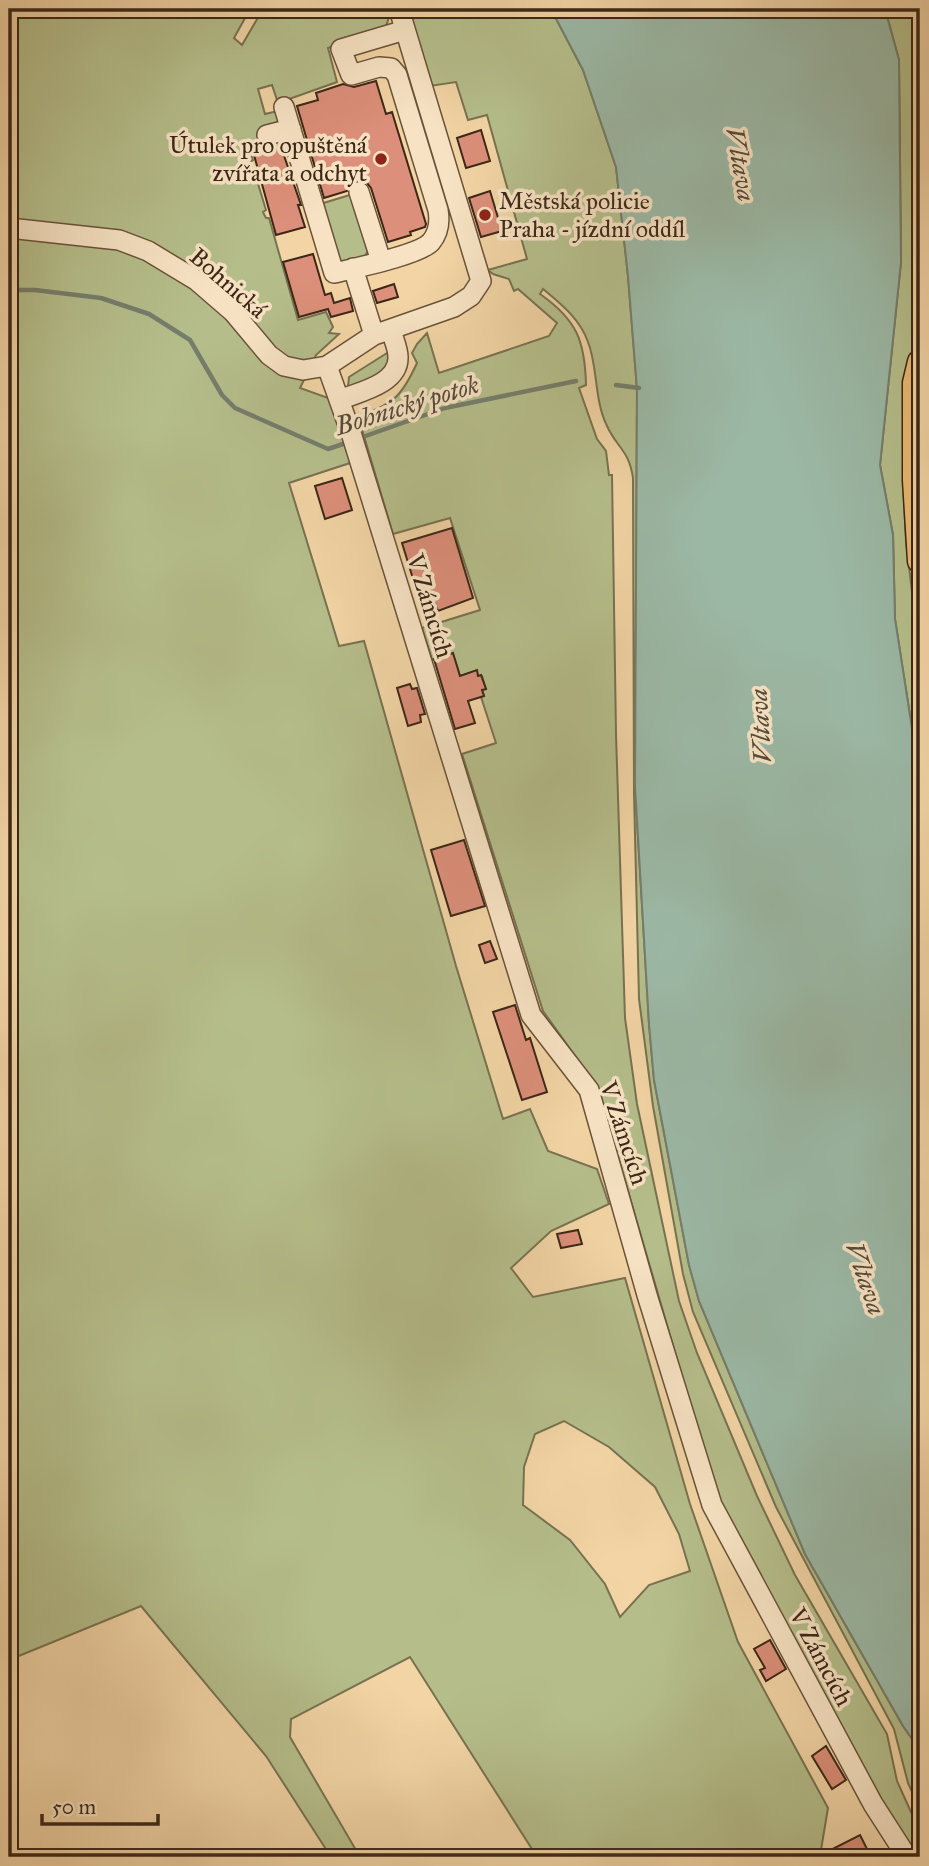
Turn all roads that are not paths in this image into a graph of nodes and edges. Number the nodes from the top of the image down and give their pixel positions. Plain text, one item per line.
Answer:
1 (399, 9) edge
2 (405, 30) junction
3 (284, 107) dead end
4 (291, 129) junction
5 (267, 135) dead end
6 (359, 192) dead end
7 (9, 228) edge
8 (381, 261) junction
9 (353, 268) junction
10 (382, 332) junction
11 (920, 362) edge
12 (327, 366) junction
13 (339, 400) junction
14 (920, 561) edge
15 (907, 1857) edge

1 - 2 street
2 - 8 street
2 - 10 street
3 - 4 street
4 - 5 street
4 - 9 street
6 - 8 street
7 - 12 street, Bohnická
8 - 9 street
9 - 10 street
10 - 12 street
10 - 13 street
11 - 14 main road
12 - 13 street, V Zámcích
13 - 15 street, V Zámcích

